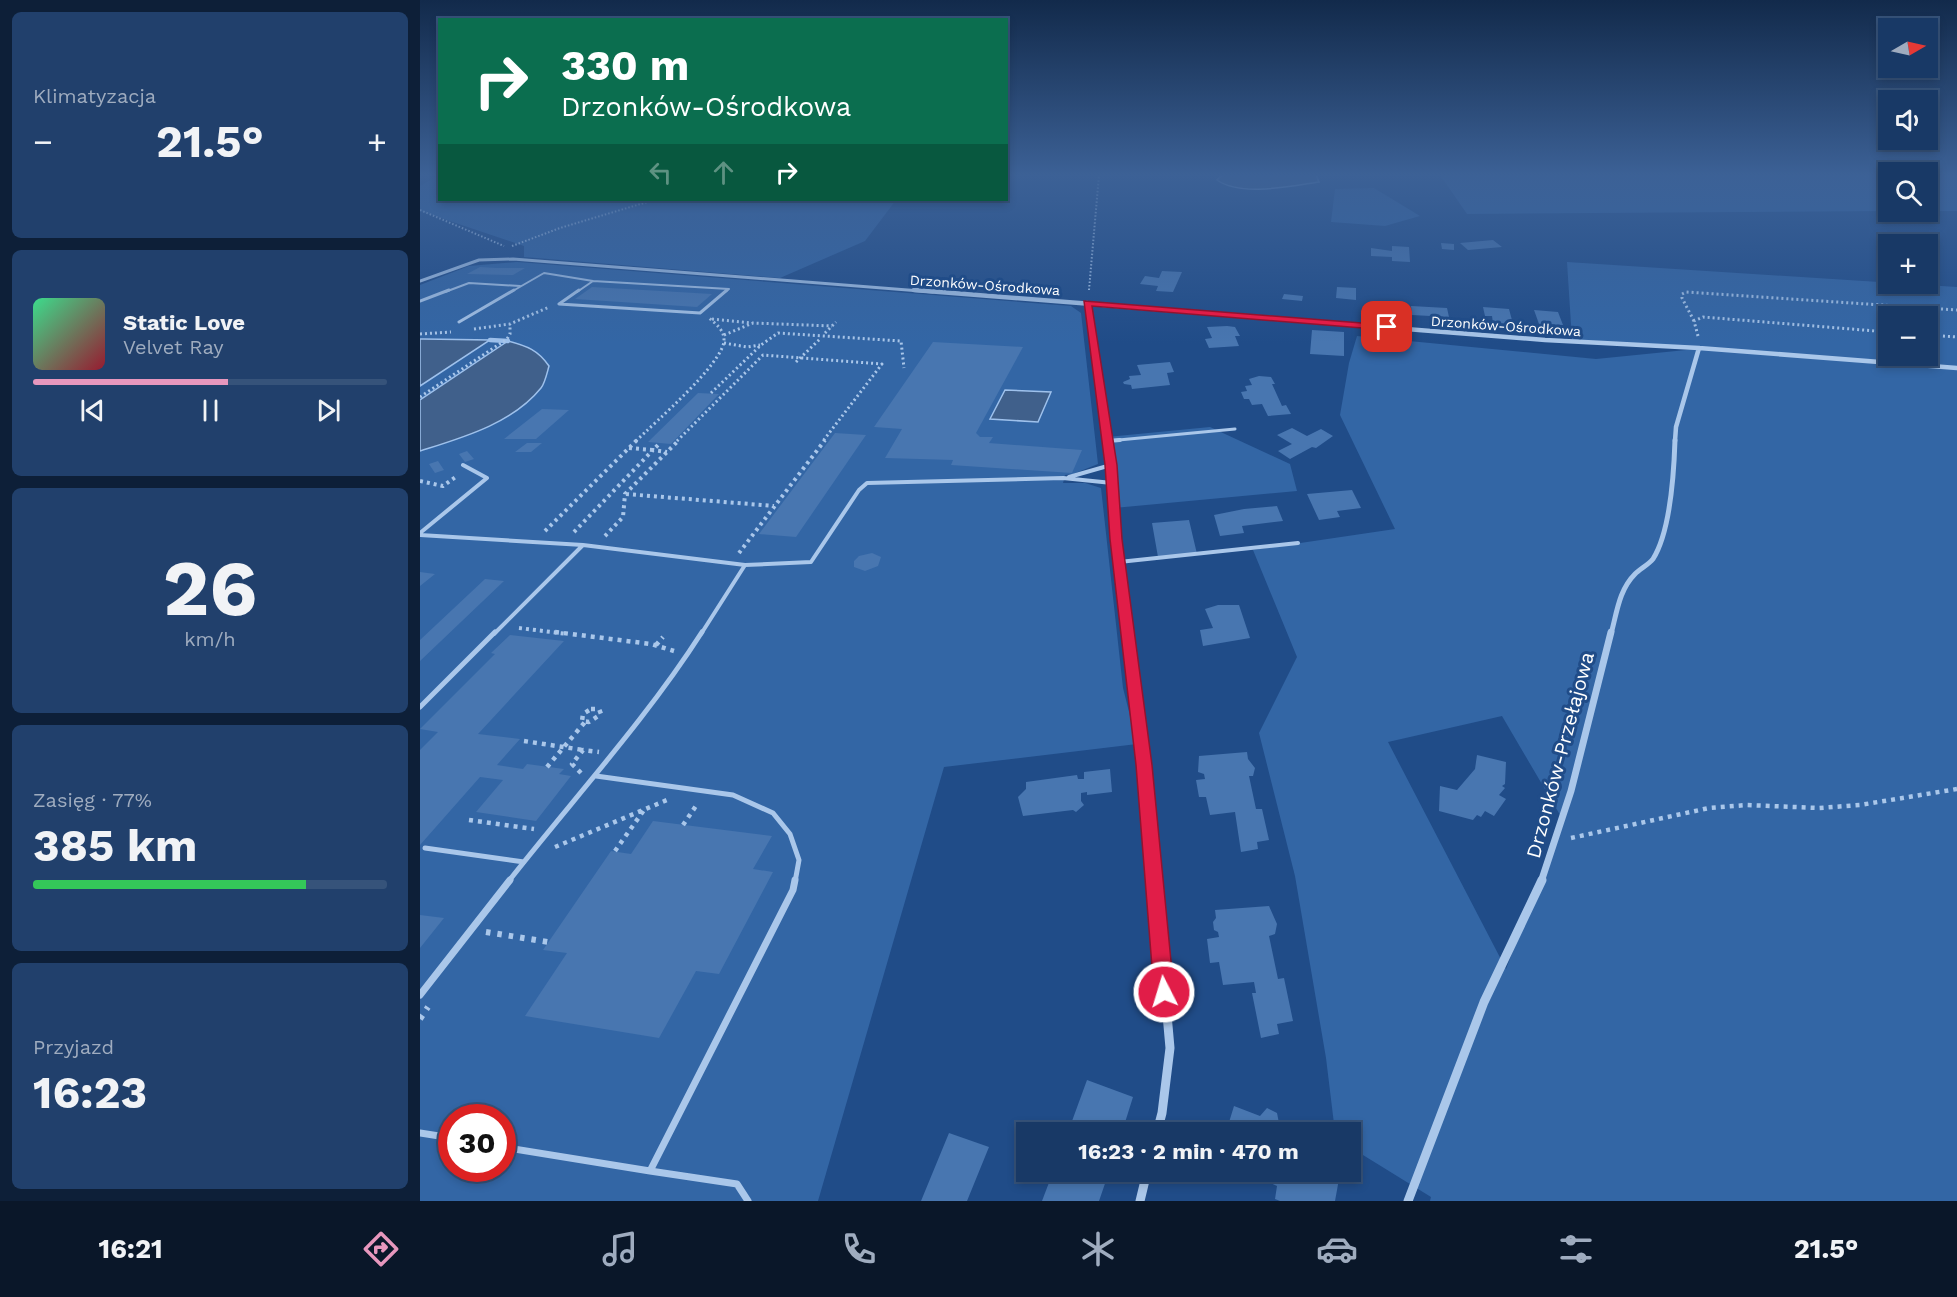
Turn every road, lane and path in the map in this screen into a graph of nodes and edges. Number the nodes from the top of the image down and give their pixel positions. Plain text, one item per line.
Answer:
1 (472, 231) edge
2 (552, 231) edge
3 (1094, 231) edge
4 (420, 281) edge
5 (593, 281) junction
6 (520, 286) junction
7 (420, 301) edge
8 (1088, 303) junction
9 (559, 304) junction
10 (1957, 310) edge
11 (700, 313) junction
12 (710, 319) junction
13 (1694, 321) junction
14 (459, 322) dead end
15 (836, 322) dead end
16 (753, 323) junction
17 (832, 326) junction
18 (1878, 331) edge
19 (825, 333) dead end
20 (724, 335) junction
21 (1938, 336) edge
22 (1957, 337) edge
23 (821, 338) dead end
24 (724, 343) junction
25 (760, 345) junction
26 (1700, 348) junction
27 (800, 358) junction
28 (796, 362) dead end
29 (904, 368) dead end
30 (1957, 368) edge
31 (711, 393) dead end
32 (420, 397) edge
33 (1236, 429) dead end
34 (1108, 441) junction
35 (660, 443) dead end
36 (629, 448) junction
37 (653, 450) junction
38 (667, 452) junction
39 (463, 465) dead end
40 (1111, 465) junction
41 (468, 468) junction
42 (1064, 478) junction
43 (420, 481) edge
44 (1112, 483) junction
45 (625, 494) junction
46 (775, 506) junction
47 (587, 519) dead end
48 (420, 534) edge
49 (534, 542) junction
50 (1298, 543) dead end
51 (583, 545) junction
52 (595, 546) junction
53 (1119, 562) junction
54 (731, 563) junction
55 (745, 565) junction
56 (502, 626) junction
57 (663, 637) dead end
58 (656, 645) junction
59 (678, 652) dead end
60 (420, 707) edge
61 (585, 722) junction
62 (524, 741) dead end
63 (564, 747) junction
64 (583, 750) dead end
65 (547, 766) dead end
66 (596, 776) junction
67 (1957, 789) edge
68 (693, 790) junction
69 (696, 805) dead end
70 (644, 809) junction
71 (469, 820) dead end
72 (683, 825) dead end
73 (550, 832) junction
74 (1555, 841) junction
75 (425, 848) dead end
76 (615, 851) dead end
77 (545, 853) dead end
78 (524, 862) junction
79 (492, 923) dead end
80 (485, 932) junction
81 (479, 940) dead end
82 (548, 942) dead end
83 (420, 995) edge
84 (433, 1001) dead end
85 (420, 1019) edge
86 (1160, 1122) edge
87 (420, 1133) edge
88 (438, 1136) edge
89 (516, 1149) edge
90 (650, 1171) junction
91 (1145, 1182) edge
92 (748, 1201) edge
93 (1140, 1201) edge
94 (1408, 1201) edge

1 - 2 path
3 - 8 path
4 - 8 street, Drzonków-Ośrodkowa
5 - 6 lane
5 - 9 lane
5 - 11 lane
6 - 7 lane
6 - 14 lane
8 - 26 street, Drzonków-Ośrodkowa
8 - 34 street
9 - 11 lane
9 - 32 path
10 - 13 path
11 - 12 path
12 - 16 path
12 - 20 path
13 - 18 path
13 - 26 path
15 - 17 path
16 - 17 path
16 - 20 path
17 - 19 path
20 - 24 path
21 - 22 path
23 - 27 path
24 - 25 path
24 - 36 path
25 - 29 path
25 - 31 path
26 - 30 street, Drzonków-Ośrodkowa
26 - 74 street, Drzonków-Przełajowa
27 - 28 path
27 - 38 path
27 - 46 path
33 - 34 lane
34 - 40 street
35 - 37 path
36 - 37 path
36 - 49 path
37 - 38 path
37 - 47 path
38 - 45 path
39 - 41 lane
40 - 42 lane
40 - 44 street
41 - 43 path
41 - 48 lane
42 - 44 lane
42 - 55 lane
44 - 53 street
45 - 46 path
45 - 52 path
46 - 54 path
48 - 49 lane
49 - 51 lane
50 - 53 lane
51 - 52 lane
51 - 56 lane
52 - 54 lane
53 - 86 street
54 - 55 lane
55 - 66 lane
56 - 58 path
56 - 60 lane
57 - 58 path
58 - 59 path
61 - 61 path
61 - 63 path
62 - 63 path
63 - 64 path
63 - 65 path
66 - 68 lane
66 - 73 lane
67 - 74 path
68 - 70 path
68 - 90 lane
69 - 72 path
70 - 76 path
70 - 77 path
71 - 73 path
73 - 78 lane
74 - 94 street, Drzonków-Przełajowa
75 - 78 lane
78 - 83 lane
79 - 80 path
80 - 81 path
80 - 82 path
84 - 85 path
87 - 88 lane
89 - 90 lane
90 - 92 lane
91 - 93 street

